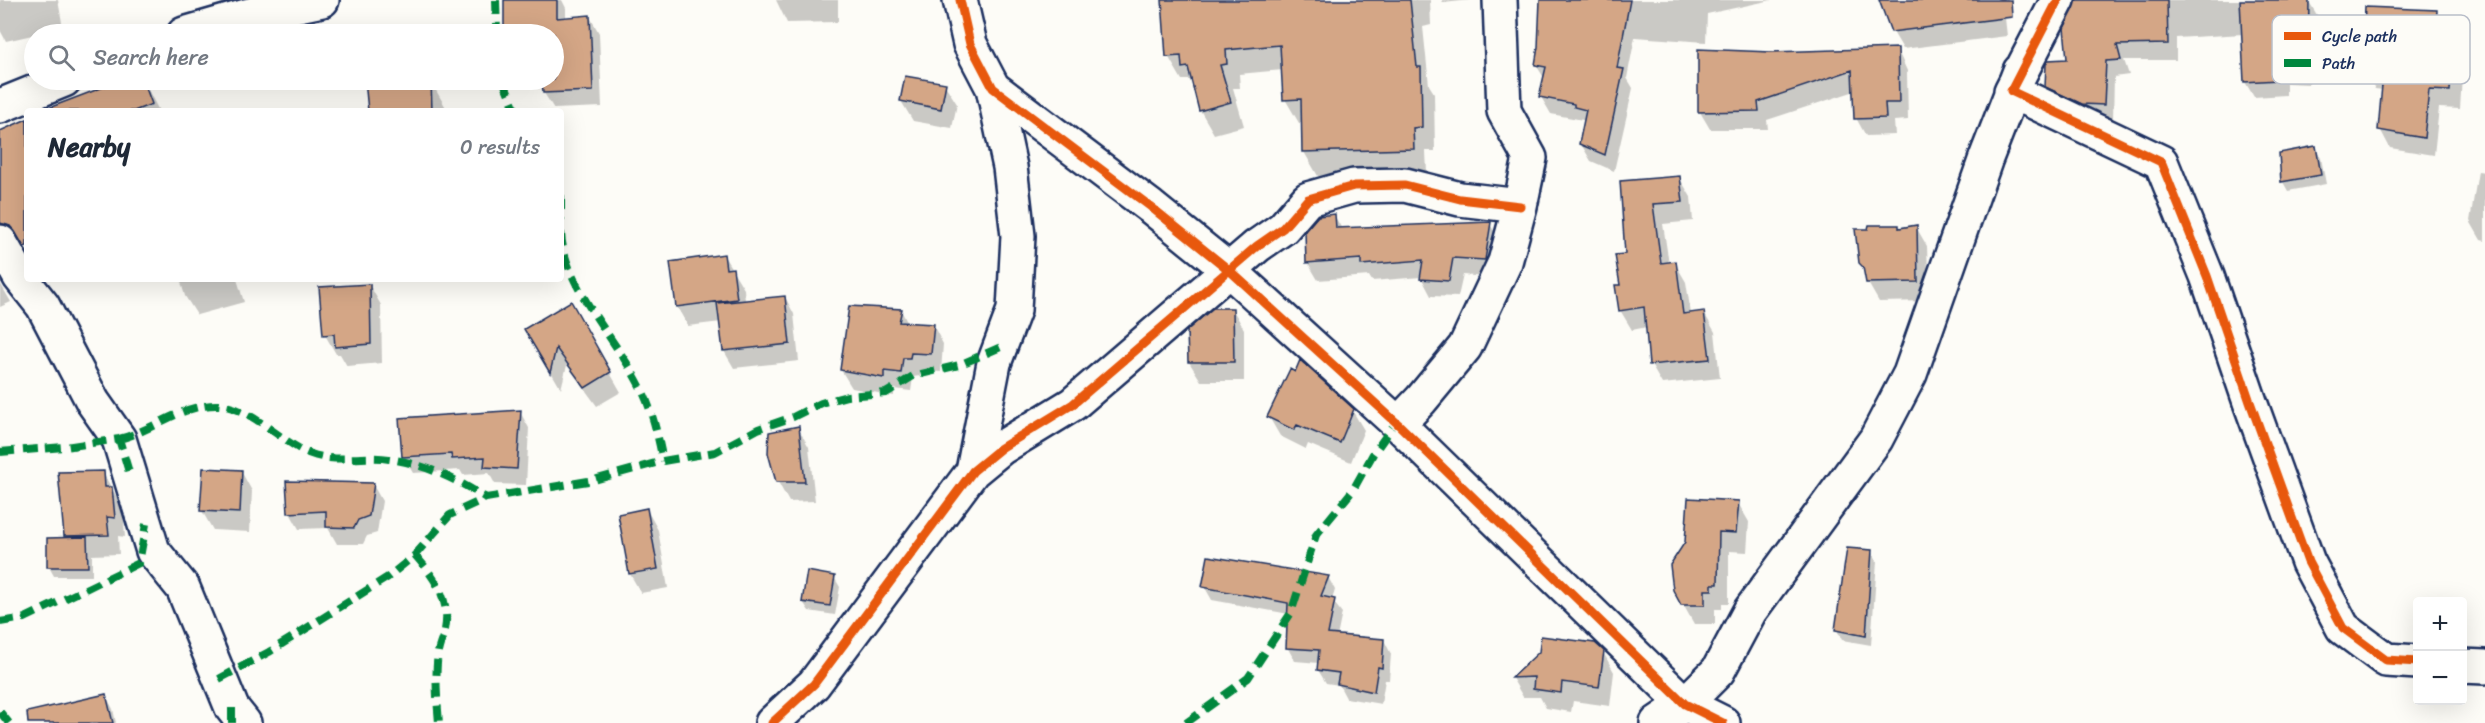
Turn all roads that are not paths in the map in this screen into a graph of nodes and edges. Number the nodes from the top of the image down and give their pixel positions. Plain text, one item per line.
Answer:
1 (322, 0) edge
2 (960, 0) edge
3 (1500, 0) edge
4 (2058, 0) edge
5 (218, 24) edge
6 (993, 88) junction
7 (39, 90) edge
8 (2011, 91) junction
9 (0, 106) edge
10 (1520, 206) junction
11 (0, 242) edge
12 (1229, 270) junction
13 (1398, 424) junction
14 (973, 471) junction
15 (2413, 662) edge
16 (2467, 666) edge
17 (2485, 667) edge
18 (1685, 704) junction
19 (244, 723) edge
20 (772, 723) edge
21 (1657, 723) edge
22 (1723, 723) edge

1 - 5 street
2 - 6 street
3 - 10 street
4 - 8 street
6 - 12 street
6 - 14 street
7 - 9 street
8 - 15 street
8 - 18 street
10 - 12 street
10 - 13 street
11 - 19 street
12 - 13 street
12 - 14 street
13 - 18 street
14 - 20 street
16 - 17 street
18 - 21 street
18 - 22 street

